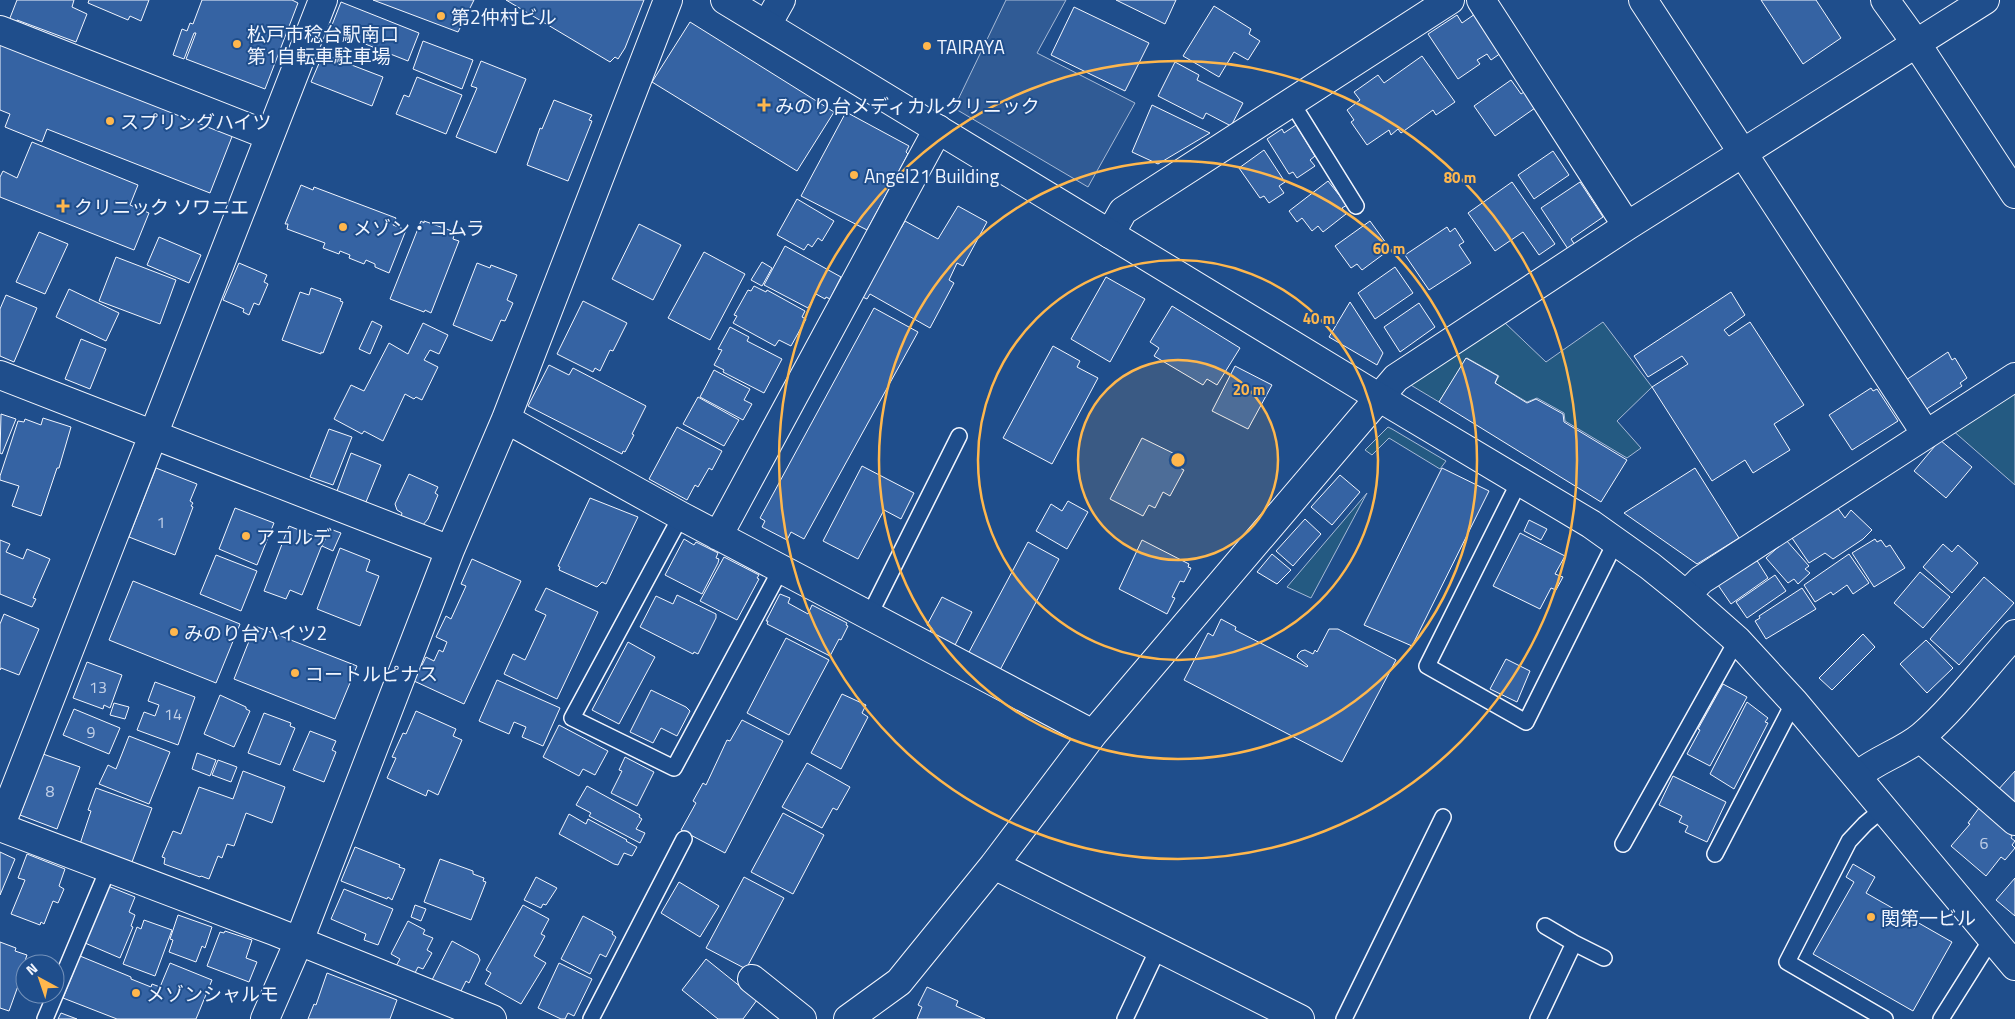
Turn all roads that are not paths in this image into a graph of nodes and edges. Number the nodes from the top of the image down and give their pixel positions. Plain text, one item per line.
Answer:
1 (323, 0) edge
2 (668, 0) edge
3 (725, 0) edge
4 (780, 0) edge
5 (1450, 0) edge
6 (1481, 0) edge
7 (1643, 0) edge
8 (1885, 0) edge
9 (1985, 0) edge
10 (767, 25) junction
11 (0, 30) edge
12 (1916, 43) junction
13 (1292, 103) junction
14 (938, 130) junction
15 (270, 136) junction
16 (1743, 152) junction
17 (2015, 194) edge
18 (1356, 206) dead end
19 (1627, 226) junction
20 (1110, 234) junction
21 (0, 375) edge
22 (2015, 377) edge
23 (1380, 398) junction
24 (506, 420) junction
25 (155, 434) junction
26 (1926, 434) junction
27 (959, 436) dead end
28 (1520, 480) junction
29 (681, 516) junction
30 (718, 536) junction
31 (1616, 541) junction
32 (450, 550) junction
33 (781, 569) junction
34 (1686, 595) junction
35 (869, 616) junction
36 (2015, 634) edge
37 (1736, 640) junction
38 (1794, 702) junction
39 (1093, 734) junction
40 (1920, 738) junction
41 (1857, 776) junction
42 (1884, 808) junction
43 (1443, 817) dead end
44 (2015, 821) edge
45 (0, 827) edge
46 (684, 840) dead end
47 (1623, 844) dead end
48 (1716, 854) dead end
49 (994, 865) junction
50 (109, 867) junction
51 (1545, 926) dead end
52 (1992, 938) junction
53 (299, 941) junction
54 (1574, 943) junction
55 (1159, 947) junction
56 (1604, 958) dead end
57 (2015, 966) edge
58 (752, 979) dead end
59 (44, 1019) edge
60 (265, 1019) edge
61 (492, 1019) edge
62 (591, 1019) edge
63 (802, 1019) edge
64 (848, 1019) edge
65 (1125, 1019) edge
66 (1300, 1019) edge
67 (1344, 1019) edge
68 (1538, 1019) edge
69 (1885, 1019) edge
70 (1941, 1019) edge

1 - 15 street
2 - 24 street
3 - 10 street
4 - 10 street
5 - 13 street
6 - 19 street
7 - 16 street
8 - 12 street
9 - 12 street
10 - 14 street
11 - 15 street
12 - 16 street
12 - 17 street
13 - 18 lane
13 - 20 street
14 - 20 street
14 - 30 street
15 - 25 street
16 - 19 street
16 - 26 street
19 - 23 street
20 - 23 street
21 - 25 street
22 - 26 street
23 - 28 street
23 - 39 street
24 - 29 street
24 - 32 street
25 - 32 street
25 - 45 street
26 - 34 street
27 - 35 lane
28 - 31 street
28 - 31 lane
29 - 30 street
29 - 33 lane
30 - 33 street
31 - 34 street
32 - 53 street
33 - 35 street
34 - 37 street
35 - 39 street
36 - 40 street
37 - 38 street
37 - 47 lane
38 - 41 street
38 - 48 lane
39 - 49 street
40 - 41 street
40 - 44 street
41 - 42 street
42 - 52 street
42 - 69 lane
43 - 67 lane
45 - 50 street
46 - 62 lane
49 - 55 street
49 - 64 street
50 - 53 street
50 - 59 lane
51 - 54 lane
52 - 57 street
52 - 70 lane
53 - 60 street
53 - 61 street
54 - 56 lane
54 - 68 lane
55 - 65 lane
55 - 66 street
58 - 63 street

